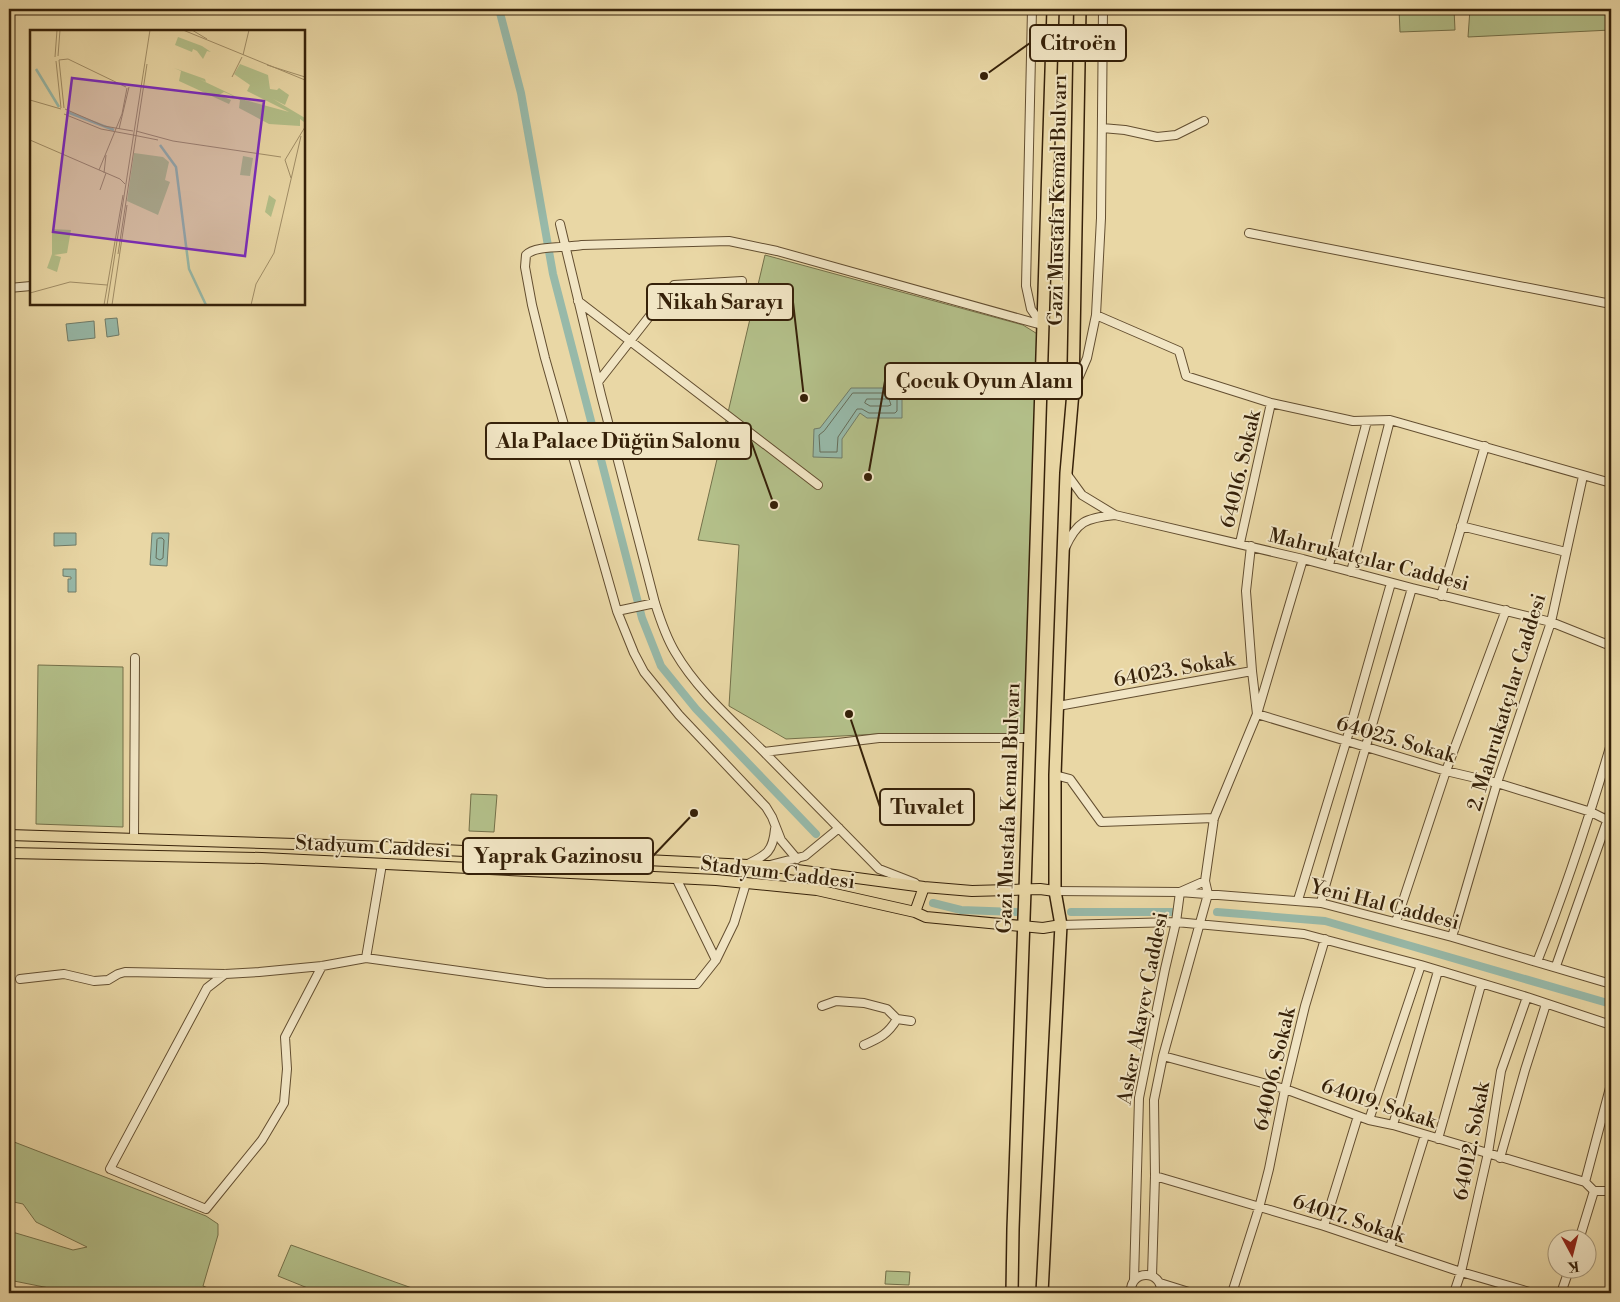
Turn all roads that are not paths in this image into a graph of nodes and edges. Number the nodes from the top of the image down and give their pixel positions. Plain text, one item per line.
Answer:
1 (1032, 9) edge
2 (1053, 9) edge
3 (1080, 9) edge
4 (1103, 9) edge
5 (1204, 121) dead end
6 (1102, 128) junction
7 (560, 224) dead end
8 (1249, 233) dead end
9 (560, 248) junction
10 (742, 281) dead end
11 (30, 286) edge
12 (9, 288) edge
13 (578, 301) junction
14 (1611, 304) edge
15 (1096, 315) junction
16 (1042, 325) junction
17 (631, 341) junction
18 (598, 382) junction
19 (1072, 392) junction
20 (1272, 402) junction
21 (1390, 420) junction
22 (1367, 421) junction
23 (1485, 446) junction
24 (1066, 473) junction
25 (1583, 476) junction
26 (1611, 483) edge
27 (818, 485) dead end
28 (1115, 514) junction
29 (1461, 526) junction
30 (1240, 543) junction
31 (1251, 546) junction
32 (1064, 552) junction
33 (1566, 552) junction
34 (1303, 559) junction
35 (1329, 565) junction
36 (1351, 572) junction
37 (1391, 583) junction
38 (1412, 588) junction
39 (1441, 596) junction
40 (655, 602) junction
41 (1506, 610) junction
42 (617, 612) junction
43 (1551, 622) junction
44 (1611, 646) edge
45 (135, 658) dead end
46 (1252, 671) junction
47 (1058, 706) junction
48 (1257, 714) junction
49 (1029, 738) junction
50 (1346, 742) junction
51 (1611, 744) edge
52 (1366, 748) junction
53 (764, 752) junction
54 (1446, 771) junction
55 (1055, 775) junction
56 (1497, 783) junction
57 (1611, 810) edge
58 (1591, 812) junction
59 (1214, 818) junction
60 (1610, 822) edge
61 (775, 825) junction
62 (839, 828) junction
63 (9, 835) edge
64 (131, 839) junction
65 (9, 853) edge
66 (121, 856) junction
67 (796, 859) junction
68 (382, 864) junction
69 (747, 865) junction
70 (767, 866) junction
71 (676, 878) junction
72 (1205, 881) junction
73 (746, 883) junction
74 (924, 886) junction
75 (1025, 890) junction
76 (1056, 891) junction
77 (1180, 892) junction
78 (1208, 894) junction
79 (1298, 900) junction
80 (1321, 903) junction
81 (915, 912) junction
82 (1176, 922) junction
83 (1396, 922) junction
84 (1200, 924) junction
85 (1061, 925) junction
86 (1023, 926) junction
87 (1452, 937) junction
88 (1325, 939) junction
89 (366, 958) junction
90 (716, 960) junction
91 (1537, 962) junction
92 (1421, 965) junction
93 (322, 966) junction
94 (1556, 966) junction
95 (1438, 971) junction
96 (225, 974) junction
97 (20, 979) dead end
98 (1611, 984) edge
99 (1481, 985) junction
100 (1526, 997) junction
101 (1546, 1004) junction
102 (822, 1006) dead end
103 (897, 1019) junction
104 (911, 1021) dead end
105 (1611, 1025) edge
106 (864, 1045) dead end
107 (1163, 1056) junction
108 (1611, 1084) edge
109 (1285, 1089) junction
110 (1358, 1116) junction
111 (1369, 1120) junction
112 (1393, 1125) junction
113 (1425, 1135) junction
114 (1438, 1139) junction
115 (1488, 1153) junction
116 (1500, 1158) junction
117 (1155, 1176) junction
118 (1585, 1182) junction
119 (1611, 1191) edge
120 (1594, 1192) junction
121 (1260, 1208) junction
122 (1324, 1226) junction
123 (1582, 1230) edge
124 (1390, 1248) junction
125 (1461, 1272) junction
126 (1152, 1276) junction
127 (1134, 1280) junction
128 (1566, 1280) edge
129 (1160, 1284) junction
130 (1044, 1291) edge
131 (1012, 1293) edge
132 (1131, 1293) edge
133 (1161, 1293) edge
134 (1192, 1293) edge
135 (1232, 1293) edge
136 (1454, 1293) edge
137 (1533, 1293) edge
138 (1561, 1293) edge

1 - 16 street, Gazi Mustafa Kemal Bulvarı
2 - 16 highway, Gazi Mustafa Kemal Bulvarı
3 - 19 highway, Gazi Mustafa Kemal Bulvarı
4 - 6 street, Gazi Mustafa Kemal Bulvarı
5 - 6 street
6 - 15 street, Gazi Mustafa Kemal Bulvarı
7 - 9 street
8 - 14 street
9 - 13 street
9 - 16 street
9 - 42 street
10 - 17 street
11 - 12 street
13 - 17 street
13 - 18 street
15 - 19 street, Gazi Mustafa Kemal Bulvarı
15 - 20 street
16 - 49 highway, Gazi Mustafa Kemal Bulvarı
17 - 18 street
17 - 27 street
18 - 40 street
19 - 24 highway, Gazi Mustafa Kemal Bulvarı
20 - 22 street
20 - 30 street, 64016. Sokak
21 - 22 street
21 - 23 street
21 - 36 street
22 - 35 street
23 - 25 street
23 - 29 street
24 - 28 street, Mahrukatçılar Caddesi
24 - 32 highway, Gazi Mustafa Kemal Bulvarı
25 - 26 street
25 - 33 street, 2. Mahrukatçılar Caddesi
28 - 30 street, Mahrukatçılar Caddesi
28 - 32 street, Mahrukatçılar Caddesi
29 - 33 street
29 - 39 street
30 - 31 street, Mahrukatçılar Caddesi
31 - 34 street, Mahrukatçılar Caddesi
31 - 46 street, 64016. Sokak
32 - 47 highway, Gazi Mustafa Kemal Bulvarı
33 - 43 street, 2. Mahrukatçılar Caddesi
34 - 35 street, Mahrukatçılar Caddesi
34 - 48 street
35 - 36 street, Mahrukatçılar Caddesi
36 - 37 street, Mahrukatçılar Caddesi
37 - 38 street, Mahrukatçılar Caddesi
37 - 50 street
38 - 39 street, Mahrukatçılar Caddesi
38 - 52 street
39 - 41 street, Mahrukatçılar Caddesi
40 - 42 street
40 - 53 street
41 - 43 street, Mahrukatçılar Caddesi
41 - 54 street
42 - 61 street
43 - 44 street, Mahrukatçılar Caddesi
43 - 56 street, 2. Mahrukatçılar Caddesi
45 - 64 street
46 - 47 street, 64023. Sokak
46 - 48 street, 64023. Sokak
47 - 55 highway, Gazi Mustafa Kemal Bulvarı
48 - 50 street, 64025. Sokak
48 - 59 street
49 - 53 street
49 - 75 highway, Gazi Mustafa Kemal Bulvarı
50 - 52 street, 64025. Sokak
50 - 79 street
51 - 58 street
52 - 54 street, 64025. Sokak
52 - 80 street
53 - 62 street
54 - 56 street, 64025. Sokak
54 - 83 street
55 - 59 street
55 - 76 highway, Gazi Mustafa Kemal Bulvarı
56 - 58 street, 64025. Sokak
56 - 87 street, 2. Mahrukatçılar Caddesi
57 - 60 street
58 - 60 street, 64025. Sokak
58 - 91 street
59 - 72 street
60 - 94 street
61 - 67 street
61 - 69 street
62 - 67 street
62 - 74 street
63 - 64 main road, Stadyum Caddesi
64 - 66 main road
64 - 69 main road, Stadyum Caddesi
65 - 66 main road, Stadyum Caddesi
66 - 68 main road, Stadyum Caddesi
67 - 70 street
68 - 71 main road, Stadyum Caddesi
68 - 89 street
69 - 70 main road, Stadyum Caddesi
70 - 74 main road, Stadyum Caddesi
71 - 73 main road, Stadyum Caddesi
71 - 90 street
72 - 77 street
72 - 78 street
73 - 81 main road, Stadyum Caddesi
73 - 90 street
74 - 75 main road, Stadyum Caddesi
74 - 81 main road
75 - 76 main road, Stadyum Caddesi
75 - 86 highway, Gazi Mustafa Kemal Bulvarı
76 - 77 street, Yeni Hal Caddesi
76 - 85 highway, Gazi Mustafa Kemal Bulvarı
77 - 78 street, Yeni Hal Caddesi
77 - 82 street, Asker Akayev Caddesi
78 - 79 street, Yeni Hal Caddesi
78 - 84 street, Asker Akayev Caddesi
79 - 80 street, Yeni Hal Caddesi
80 - 83 street, Yeni Hal Caddesi
81 - 86 main road, Stadyum Caddesi
82 - 84 street
82 - 85 street
82 - 127 street, Asker Akayev Caddesi
83 - 87 street, Yeni Hal Caddesi
84 - 88 street
84 - 107 street, Asker Akayev Caddesi
85 - 86 main road, Stadyum Caddesi
85 - 130 highway, Gazi Mustafa Kemal Bulvarı
86 - 131 highway, Gazi Mustafa Kemal Bulvarı
87 - 91 street, Yeni Hal Caddesi
88 - 92 street
88 - 109 street, 64006. Sokak
89 - 90 street
89 - 93 street
91 - 94 street, Yeni Hal Caddesi
92 - 95 street
92 - 111 street
93 - 96 street
93 - 96 street
94 - 98 street, Yeni Hal Caddesi
95 - 99 street
95 - 112 street
96 - 97 street
99 - 100 street
99 - 114 street
100 - 101 street
100 - 115 street, 64012. Sokak
101 - 105 street
101 - 116 street
102 - 103 street
103 - 104 street
103 - 106 street
107 - 109 street, 64019. Sokak
107 - 117 street, Asker Akayev Caddesi
108 - 118 street
109 - 110 street, 64019. Sokak
109 - 121 street, 64006. Sokak
110 - 111 street, 64019. Sokak
110 - 122 street
111 - 112 street, 64019. Sokak
112 - 113 street, 64019. Sokak
113 - 114 street, 64019. Sokak
113 - 124 street
114 - 115 street, 64019. Sokak
115 - 116 street, 64019. Sokak
115 - 125 street, 64012. Sokak
116 - 118 street, 64019. Sokak
117 - 121 street, 64017. Sokak
117 - 126 street, Asker Akayev Caddesi
118 - 120 street
119 - 120 street
120 - 123 street
121 - 122 street, 64017. Sokak
121 - 135 street, 64006. Sokak
122 - 124 street, 64017. Sokak
124 - 125 street, 64017. Sokak
125 - 136 street, 64012. Sokak
125 - 137 street, 64017. Sokak
126 - 127 street
126 - 129 street
127 - 132 street, Asker Akayev Caddesi
128 - 138 street
129 - 133 street
129 - 134 street

